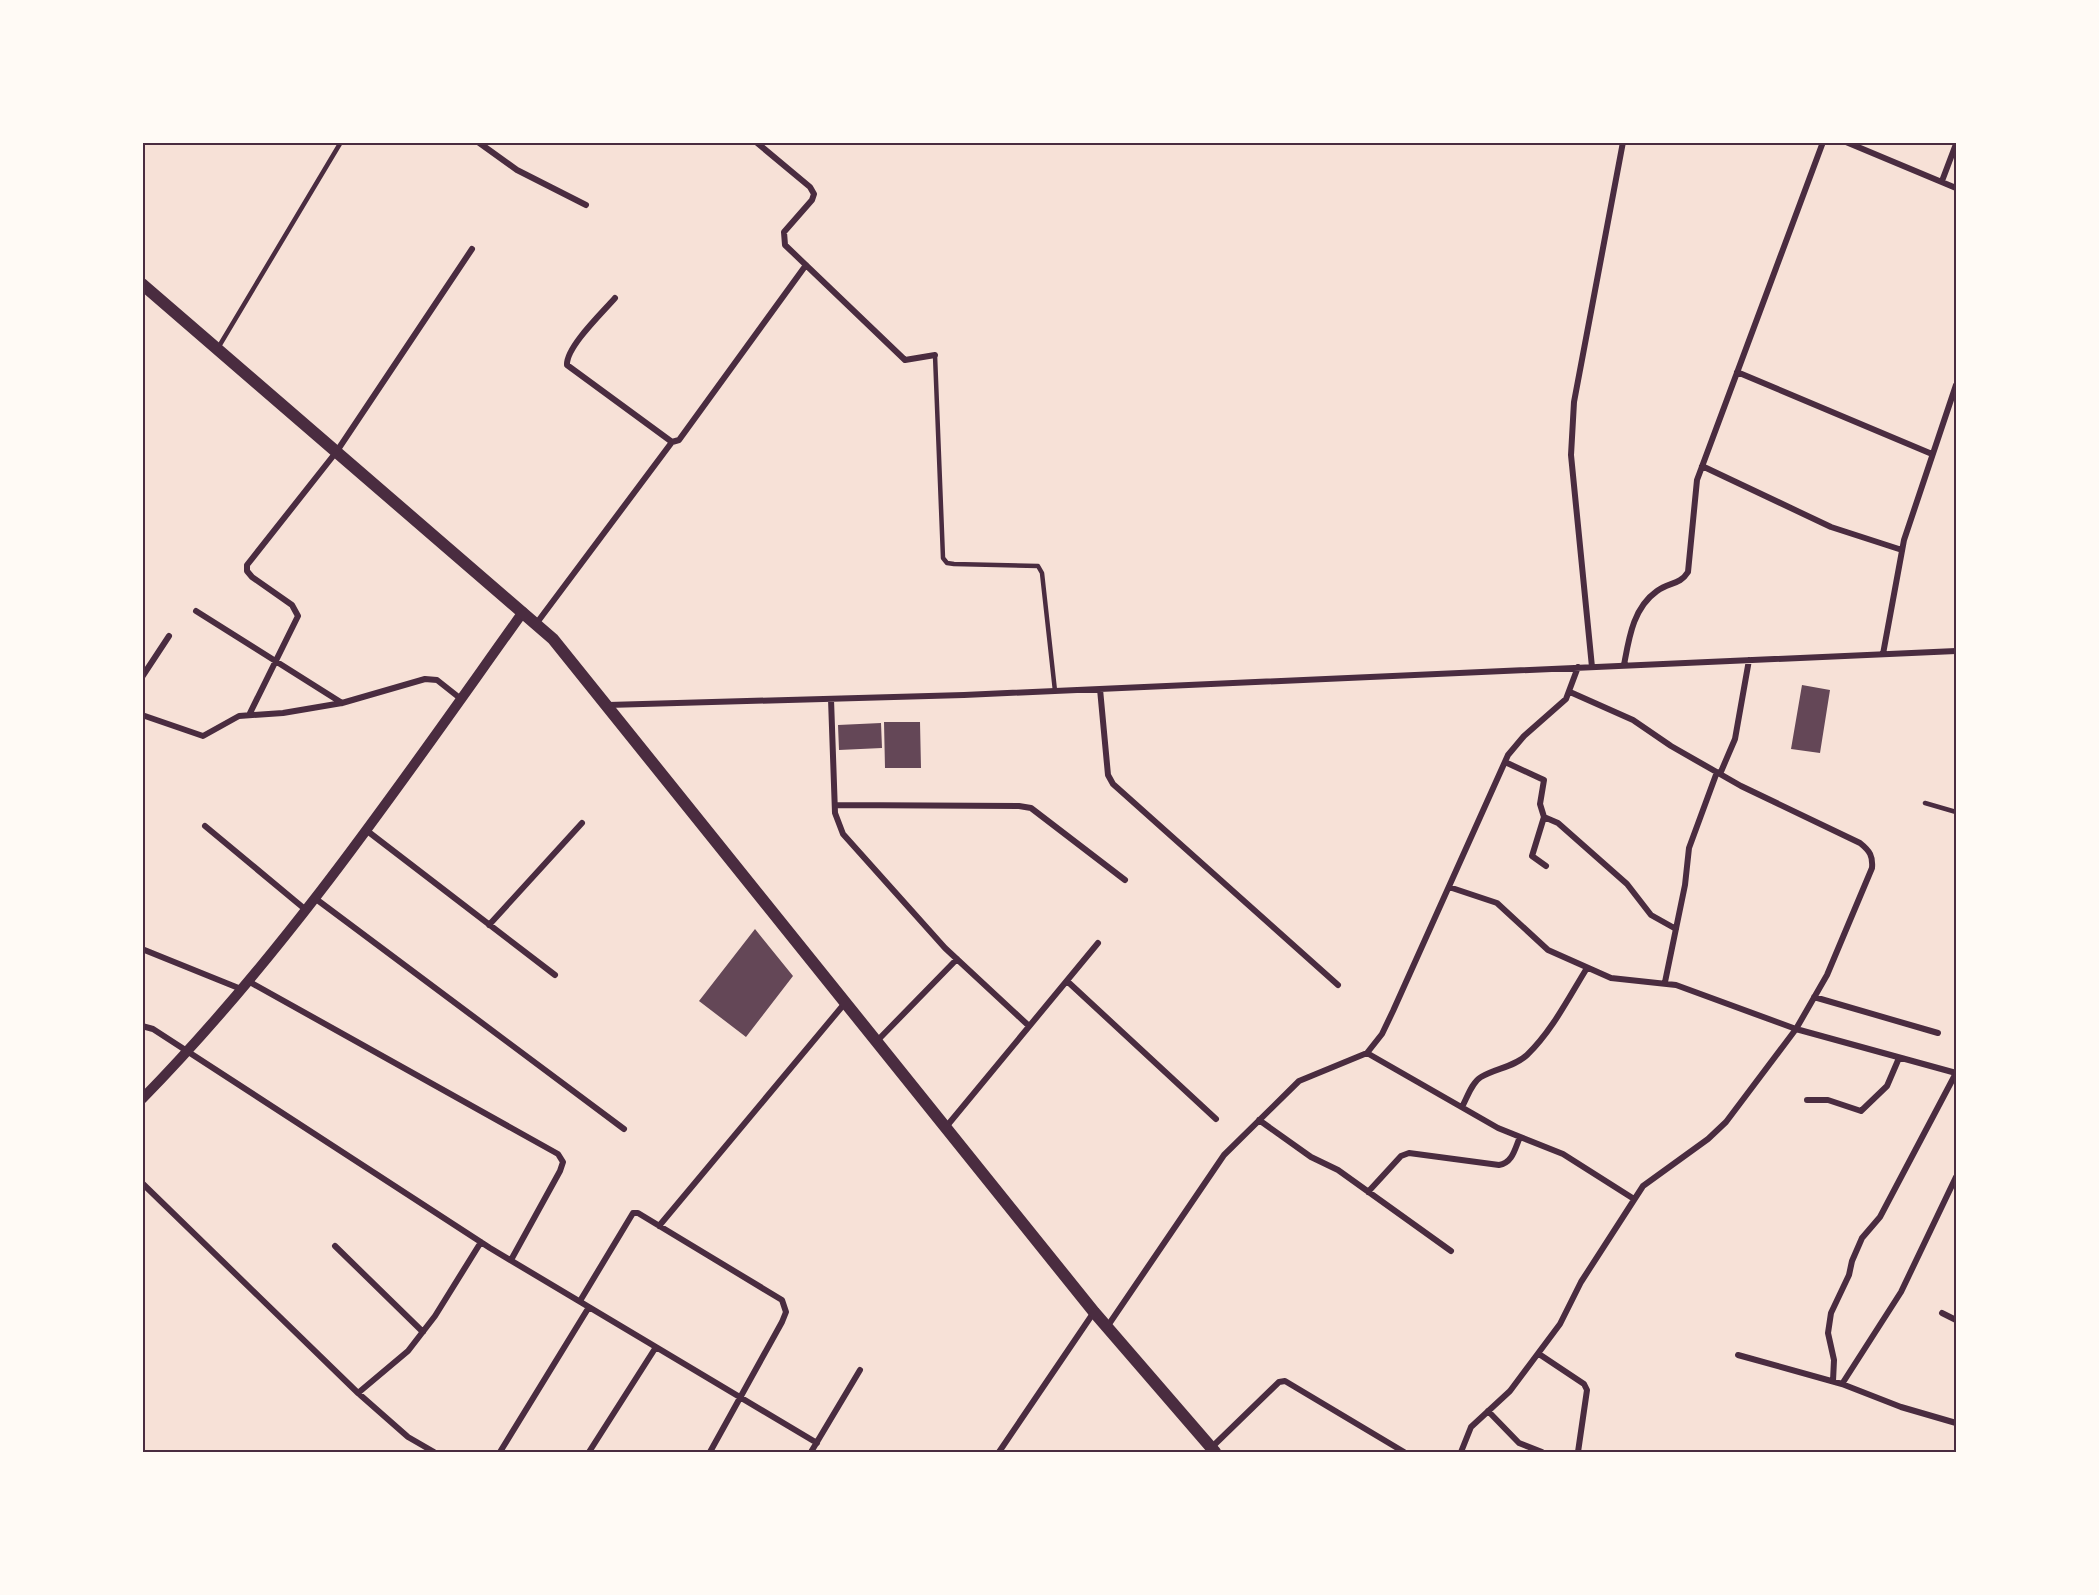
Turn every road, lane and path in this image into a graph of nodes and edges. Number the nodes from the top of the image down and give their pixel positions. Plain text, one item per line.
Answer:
1 (341, 142) edge
2 (478, 142) edge
3 (756, 142) edge
4 (1623, 142) edge
5 (1823, 142) edge
6 (1846, 142) edge
7 (1956, 144) edge
8 (1941, 182) junction
9 (1956, 188) edge
10 (586, 205) dead end
11 (472, 249) dead end
12 (806, 265) junction
13 (142, 284) edge
14 (615, 298) dead end
15 (218, 348) junction
16 (935, 355) joint
17 (1737, 372) junction
18 (1956, 385) edge
19 (672, 442) junction
20 (337, 452) junction
21 (1932, 454) junction
22 (1702, 466) junction
23 (1902, 550) junction
24 (196, 611) dead end
25 (523, 612) junction
26 (536, 624) junction
27 (169, 636) dead end
28 (1956, 651) edge
29 (1883, 654) junction
30 (1749, 660) junction
31 (277, 661) junction
32 (1624, 665) junction
33 (1578, 667) junction
34 (1592, 667) junction
35 (142, 677) edge
36 (1100, 689) junction
37 (1055, 691) junction
38 (1569, 692) junction
39 (461, 699) junction
40 (831, 699) junction
41 (342, 703) junction
42 (608, 705) junction
43 (250, 713) junction
44 (142, 715) edge
45 (1505, 762) junction
46 (1719, 773) junction
47 (1925, 803) dead end
48 (835, 805) junction
49 (1956, 812) edge
50 (1544, 817) junction
51 (582, 823) dead end
52 (205, 826) dead end
53 (366, 830) junction
54 (1546, 867) dead end
55 (1125, 880) dead end
56 (1449, 887) junction
57 (316, 899) junction
58 (307, 910) junction
59 (489, 925) junction
60 (1676, 929) junction
61 (1098, 943) dead end
62 (142, 949) edge
63 (957, 959) junction
64 (1587, 968) junction
65 (555, 975) dead end
66 (1067, 981) junction
67 (1665, 982) junction
68 (244, 985) junction
69 (1338, 985) dead end
70 (1814, 997) junction
71 (846, 1002) junction
72 (142, 1026) edge
73 (1029, 1026) junction
74 (1796, 1029) junction
75 (1938, 1033) dead end
76 (877, 1041) junction
77 (188, 1052) junction
78 (1367, 1053) junction
79 (1899, 1058) junction
80 (1956, 1073) edge
81 (142, 1099) edge
82 (1808, 1100) dead end
83 (1462, 1107) junction
84 (1216, 1119) dead end
85 (1259, 1120) junction
86 (946, 1127) junction
87 (624, 1129) dead end
88 (1520, 1137) junction
89 (1956, 1177) edge
90 (142, 1183) edge
91 (1368, 1192) junction
92 (1634, 1199) junction
93 (659, 1226) junction
94 (481, 1242) junction
95 (335, 1246) dead end
96 (1451, 1251) dead end
97 (511, 1260) junction
98 (580, 1301) junction
99 (589, 1306) junction
100 (1094, 1312) junction
101 (1941, 1313) dead end
102 (1956, 1320) edge
103 (1107, 1327) junction
104 (423, 1332) junction
105 (656, 1347) junction
106 (1539, 1354) junction
107 (1738, 1355) dead end
108 (860, 1370) dead end
109 (1833, 1381) junction
110 (1842, 1384) junction
111 (358, 1393) junction
112 (741, 1397) junction
113 (1488, 1411) junction
114 (1956, 1423) edge
115 (817, 1443) junction
116 (1213, 1450) edge
117 (434, 1452) edge
118 (501, 1452) edge
119 (589, 1452) edge
120 (710, 1452) edge
121 (811, 1452) edge
122 (999, 1452) edge
123 (1404, 1452) edge
124 (1461, 1452) edge
125 (1542, 1452) edge
126 (1578, 1452) edge

1 - 15 lane
2 - 10 street
3 - 12 street
4 - 34 street
5 - 17 street
6 - 8 street
7 - 8 street
8 - 9 street
11 - 20 street
12 - 16 street
12 - 19 street
13 - 15 main road
14 - 19 street
15 - 20 main road
16 - 37 lane
17 - 21 street
17 - 22 street
18 - 21 street
19 - 26 street
20 - 25 main road
20 - 31 street
21 - 23 street
22 - 23 street
22 - 32 street
23 - 29 street
24 - 31 street
25 - 26 main road
25 - 39 street
26 - 42 main road
27 - 35 street
28 - 29 street
29 - 30 street
30 - 32 street
30 - 46 street
31 - 41 street
31 - 43 street
32 - 34 street
33 - 34 street
33 - 36 street
33 - 38 street
36 - 37 street
36 - 69 street
37 - 40 street
38 - 45 street
38 - 46 street
39 - 41 street
39 - 53 street
40 - 42 street
40 - 48 street
41 - 43 street
42 - 71 main road
43 - 44 street
45 - 50 street
45 - 56 street
46 - 60 street
46 - 70 street
47 - 49 lane
48 - 55 street
48 - 63 street
50 - 54 street
50 - 60 street
51 - 59 street
52 - 58 street
53 - 57 street
53 - 59 street
56 - 64 street
56 - 78 street
57 - 58 street
57 - 87 street
58 - 68 street
59 - 65 street
60 - 67 street
61 - 66 street
62 - 68 street
63 - 73 street
63 - 76 street
64 - 67 street
64 - 83 street
66 - 73 street
66 - 84 street
67 - 74 street
68 - 77 street
68 - 97 street
70 - 74 street
70 - 75 street
71 - 76 main road
71 - 93 street
72 - 77 street
73 - 86 street
74 - 79 street
74 - 92 street
76 - 86 main road
77 - 81 street
77 - 94 street
78 - 83 street
78 - 85 street
79 - 80 street
79 - 82 street
80 - 109 street
83 - 88 street
85 - 91 street
85 - 103 street
86 - 100 main road
88 - 91 street
88 - 92 street
89 - 110 street
90 - 111 street
91 - 96 street
92 - 106 street
93 - 98 street
93 - 112 street
94 - 97 street
94 - 104 street
95 - 104 street
97 - 98 street
98 - 99 street
99 - 105 street
99 - 118 street
100 - 103 main road
100 - 122 street
101 - 102 street
103 - 116 main road
104 - 111 street
105 - 112 street
105 - 119 street
106 - 113 street
106 - 126 street
107 - 109 street
108 - 115 street
109 - 110 street
110 - 114 street
111 - 117 street
112 - 115 street
112 - 120 street
113 - 124 street
113 - 125 street
115 - 121 street
116 - 123 street

